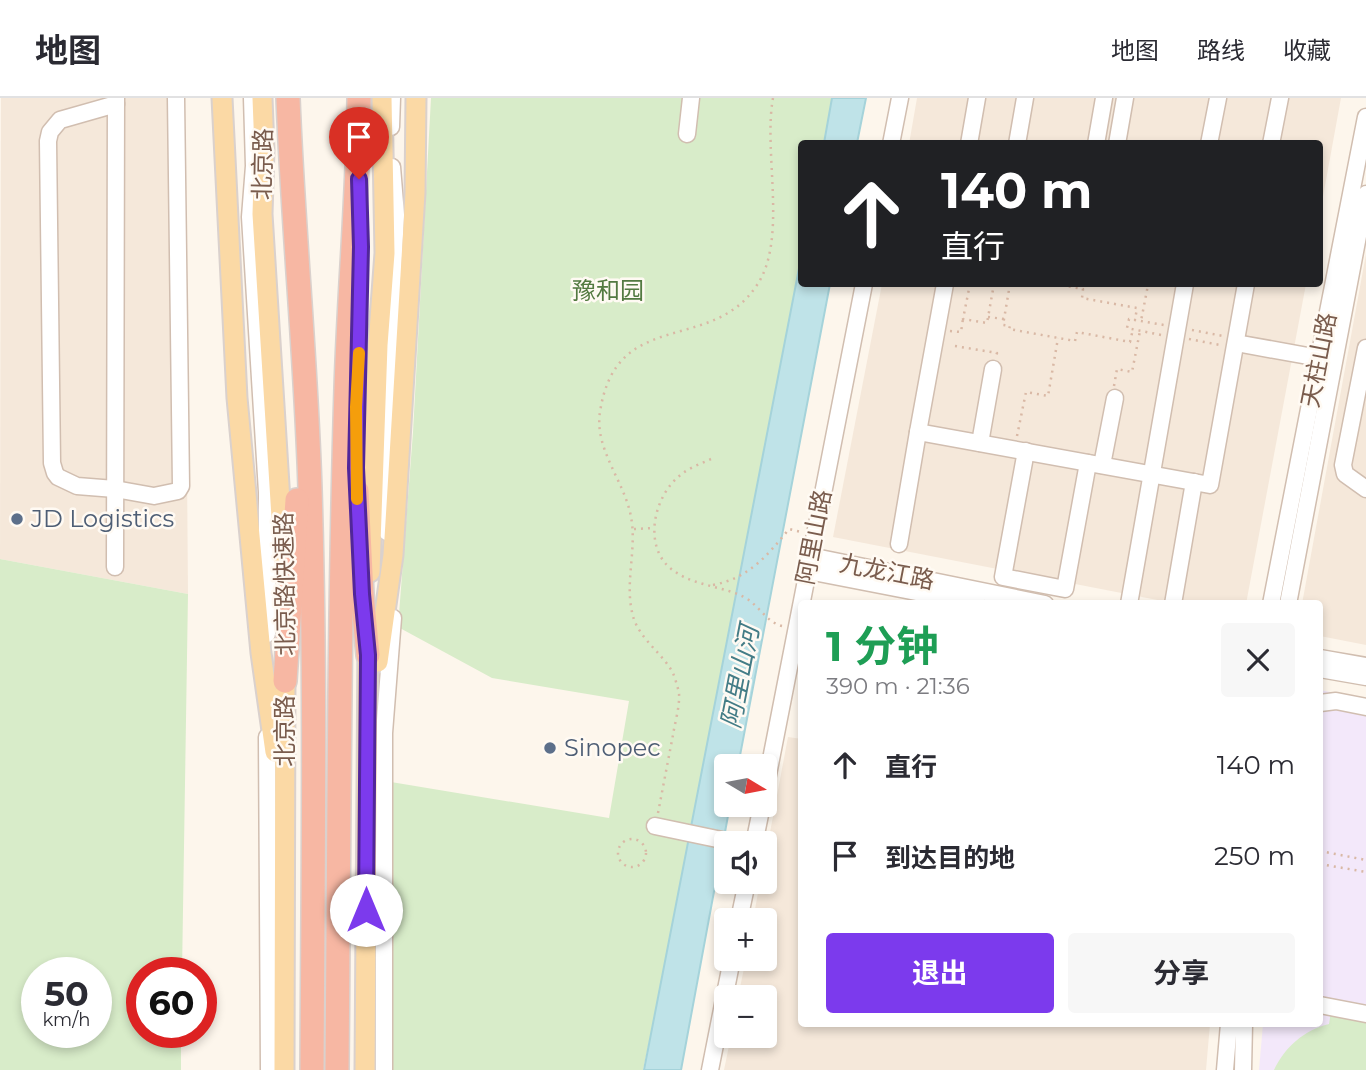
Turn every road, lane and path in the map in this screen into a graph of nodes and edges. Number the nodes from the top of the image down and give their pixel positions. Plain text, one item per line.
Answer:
1 (176, 98) edge
2 (222, 98) edge
3 (252, 98) edge
4 (262, 98) edge
5 (288, 98) edge
6 (359, 98) edge
7 (382, 98) edge
8 (392, 98) edge
9 (416, 98) edge
10 (423, 98) edge
11 (691, 98) edge
12 (773, 98) edge
13 (900, 98) edge
14 (977, 98) edge
15 (1025, 98) edge
16 (1104, 98) edge
17 (1125, 98) edge
18 (1218, 98) edge
19 (1280, 98) edge
20 (117, 100) edge
21 (1366, 117) edge
22 (687, 134) dead end
23 (892, 140) edge
24 (970, 140) edge
25 (1018, 140) edge
26 (1097, 140) edge
27 (1118, 140) edge
28 (1210, 140) edge
29 (1273, 140) edge
30 (290, 141) junction
31 (358, 156) junction
32 (1366, 194) edge
33 (863, 287) edge
34 (944, 287) edge
35 (969, 287) edge
36 (995, 287) edge
37 (1010, 287) edge
38 (1076, 287) edge
39 (1148, 287) edge
40 (1184, 287) edge
41 (1245, 287) edge
42 (1083, 289) joint
43 (988, 317) junction
44 (963, 319) junction
45 (1004, 319) junction
46 (1135, 320) junction
47 (1141, 321) junction
48 (937, 328) junction
49 (1133, 329) junction
50 (1140, 331) junction
51 (1176, 332) junction
52 (1058, 338) junction
53 (1236, 343) junction
54 (956, 346) dead end
55 (1366, 348) edge
56 (1319, 358) junction
57 (993, 369) joint
58 (1115, 398) joint
59 (918, 432) junction
60 (980, 443) junction
61 (1020, 450) junction
62 (711, 459) dead end
63 (1095, 464) junction
64 (1152, 474) junction
65 (1194, 482) junction
66 (115, 489) junction
67 (1366, 489) edge
68 (655, 528) junction
69 (632, 529) junction
70 (789, 529) dead end
71 (899, 544) dead end
72 (809, 564) junction
73 (115, 567) dead end
74 (390, 576) junction
75 (710, 585) junction
76 (802, 600) edge
77 (961, 600) edge
78 (1021, 600) edge
79 (1130, 600) edge
80 (1174, 600) edge
81 (1272, 600) edge
82 (1289, 600) edge
83 (798, 620) edge
84 (772, 624) dead end
85 (368, 655) junction
86 (1323, 659) edge
87 (1366, 666) edge
88 (1323, 670) edge
89 (1366, 677) edge
90 (276, 686) junction
91 (1323, 703) edge
92 (1366, 707) edge
93 (366, 750) junction
94 (772, 754) edge
95 (655, 826) joint
96 (714, 838) edge
97 (642, 842) joint
98 (1323, 852) edge
99 (1366, 860) edge
100 (1323, 865) edge
101 (1366, 873) edge
102 (730, 971) edge
103 (1323, 1006) edge
104 (1366, 1014) edge
105 (1229, 1027) edge
106 (1244, 1027) edge
107 (269, 1070) edge
108 (284, 1070) edge
109 (313, 1070) edge
110 (337, 1070) edge
111 (365, 1070) edge
112 (384, 1070) edge
113 (710, 1070) edge
114 (1225, 1070) edge
115 (1243, 1070) edge

1 - 66 street
2 - 90 main road
3 - 90 street
4 - 90 main road, 北京路
5 - 30 highway, 北京路快速路
6 - 31 highway
7 - 85 main road
8 - 74 street
9 - 74 main road
10 - 112 street
11 - 22 street
12 - 69 path
13 - 23 street
14 - 24 street
15 - 25 street
16 - 26 street
17 - 27 street
18 - 28 street
19 - 29 street
20 - 66 street
20 - 66 street
21 - 56 street, 天柱山路
30 - 90 highway
30 - 109 highway, 北京路快速路
31 - 85 highway
31 - 110 highway
32 - 82 street, 天柱山路
33 - 72 street, 阿里山路
34 - 48 street
35 - 44 path
36 - 43 path
37 - 45 path
38 - 42 path
39 - 47 path
40 - 51 street
41 - 53 street
42 - 46 path
43 - 44 path
43 - 45 path
44 - 48 path
45 - 52 path
46 - 47 path
46 - 49 path
47 - 51 path
48 - 59 street
49 - 50 path
49 - 52 path
50 - 51 path
50 - 58 path
51 - 53 path
51 - 53 path
51 - 64 street
52 - 61 path
53 - 56 street
53 - 65 street
54 - 57 path
55 - 67 street
56 - 81 street, 天柱山路
57 - 60 street
58 - 63 street
59 - 60 street
59 - 71 street
60 - 61 street
61 - 63 street
61 - 63 street
62 - 68 path
63 - 64 street
64 - 65 street
64 - 79 street
65 - 80 street
66 - 73 street
68 - 69 path
68 - 75 path
69 - 95 path
70 - 75 path
72 - 76 street, 阿里山路
72 - 77 street, 九龙江路
72 - 78 street, 九龙江路
74 - 93 main road
75 - 84 path
83 - 94 street, 阿里山路
85 - 93 main road
86 - 87 street
88 - 89 street
90 - 107 street
90 - 108 main road, 北京路
91 - 92 street
93 - 111 main road
95 - 96 street
97 - 97 path
98 - 99 path
100 - 101 path
102 - 113 street
103 - 104 street
105 - 114 street
106 - 115 street

